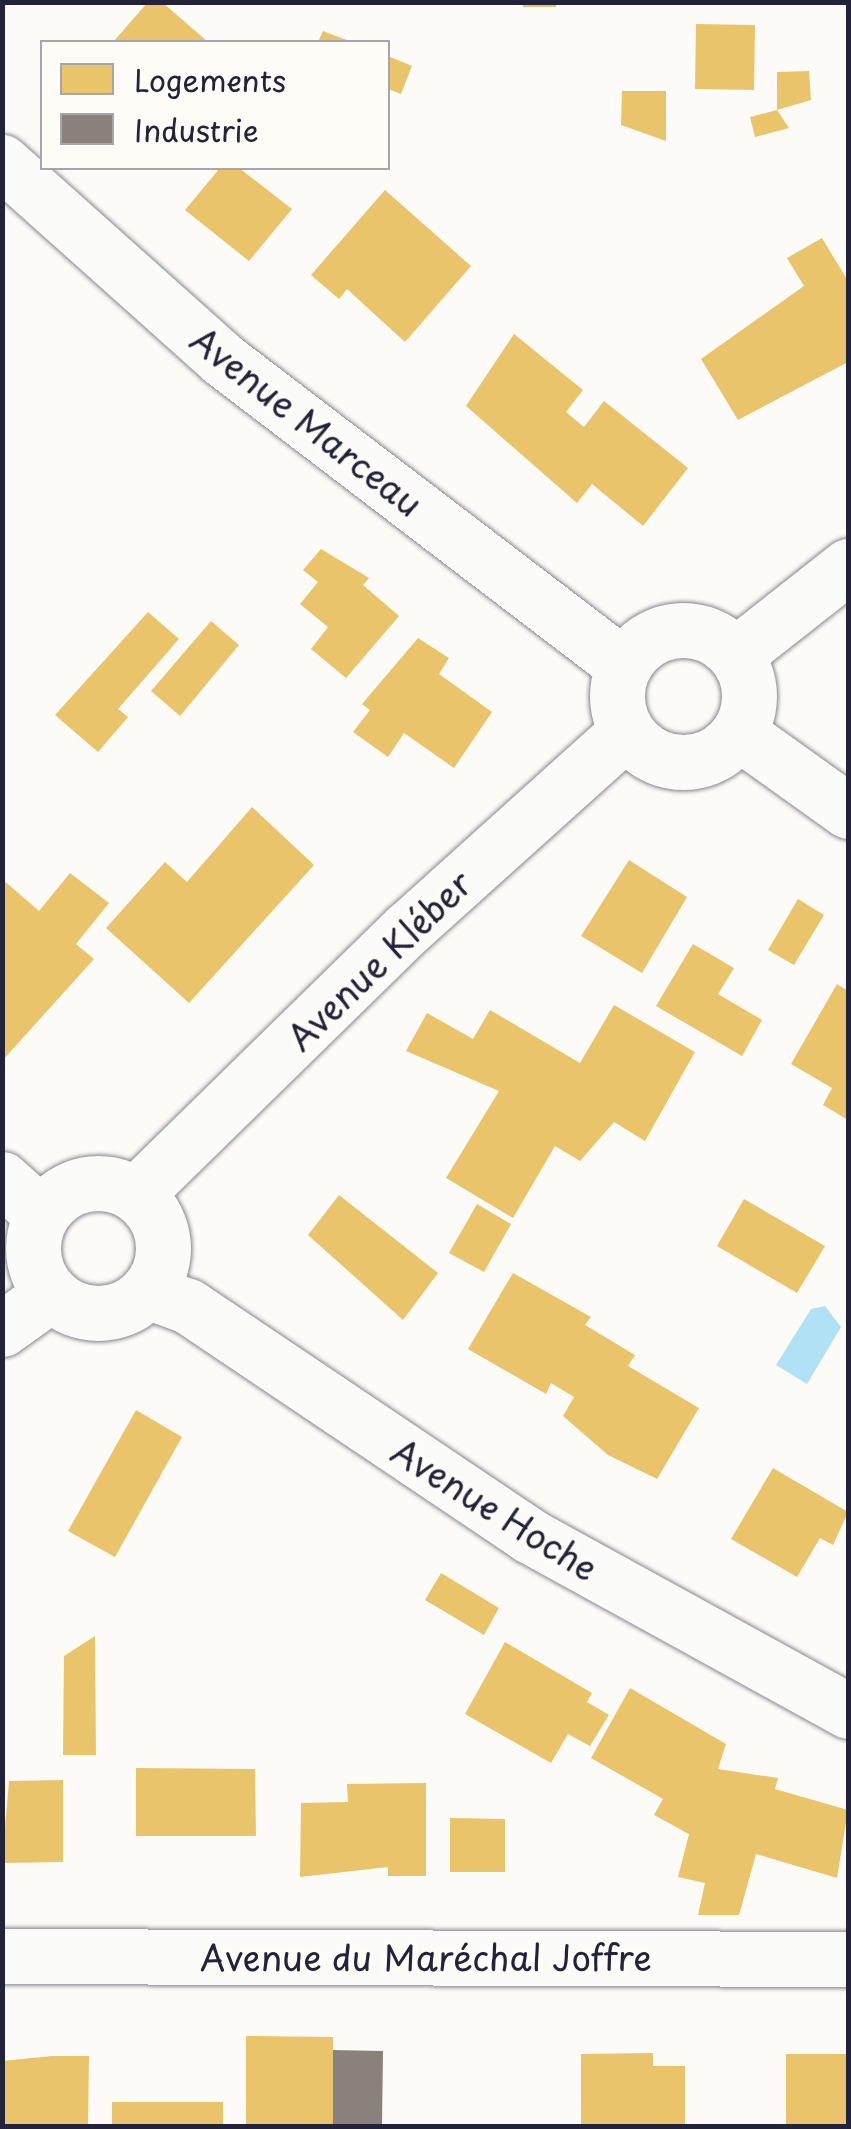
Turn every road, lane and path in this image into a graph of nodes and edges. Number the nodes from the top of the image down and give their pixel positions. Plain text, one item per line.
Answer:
1 (2, 162) edge
2 (848, 566) edge
3 (735, 655) junction
4 (624, 665) junction
5 (626, 732) junction
6 (740, 733) junction
7 (848, 811) edge
8 (137, 1194) junction
9 (22, 1196) edge
10 (152, 1293) junction
11 (51, 1294) junction
12 (2, 1329) edge
13 (848, 1711) edge
14 (2, 1956) edge
15 (848, 1959) edge

1 - 4 street, Avenue Marceau
2 - 3 street
3 - 4 street
3 - 6 street
4 - 5 street
5 - 6 street
5 - 8 street, Avenue Kléber
6 - 7 street
8 - 9 street
8 - 10 street
9 - 11 street
10 - 11 street
10 - 13 street, Avenue Hoche
11 - 12 street
14 - 15 street, Avenue du Maréchal Joffre

